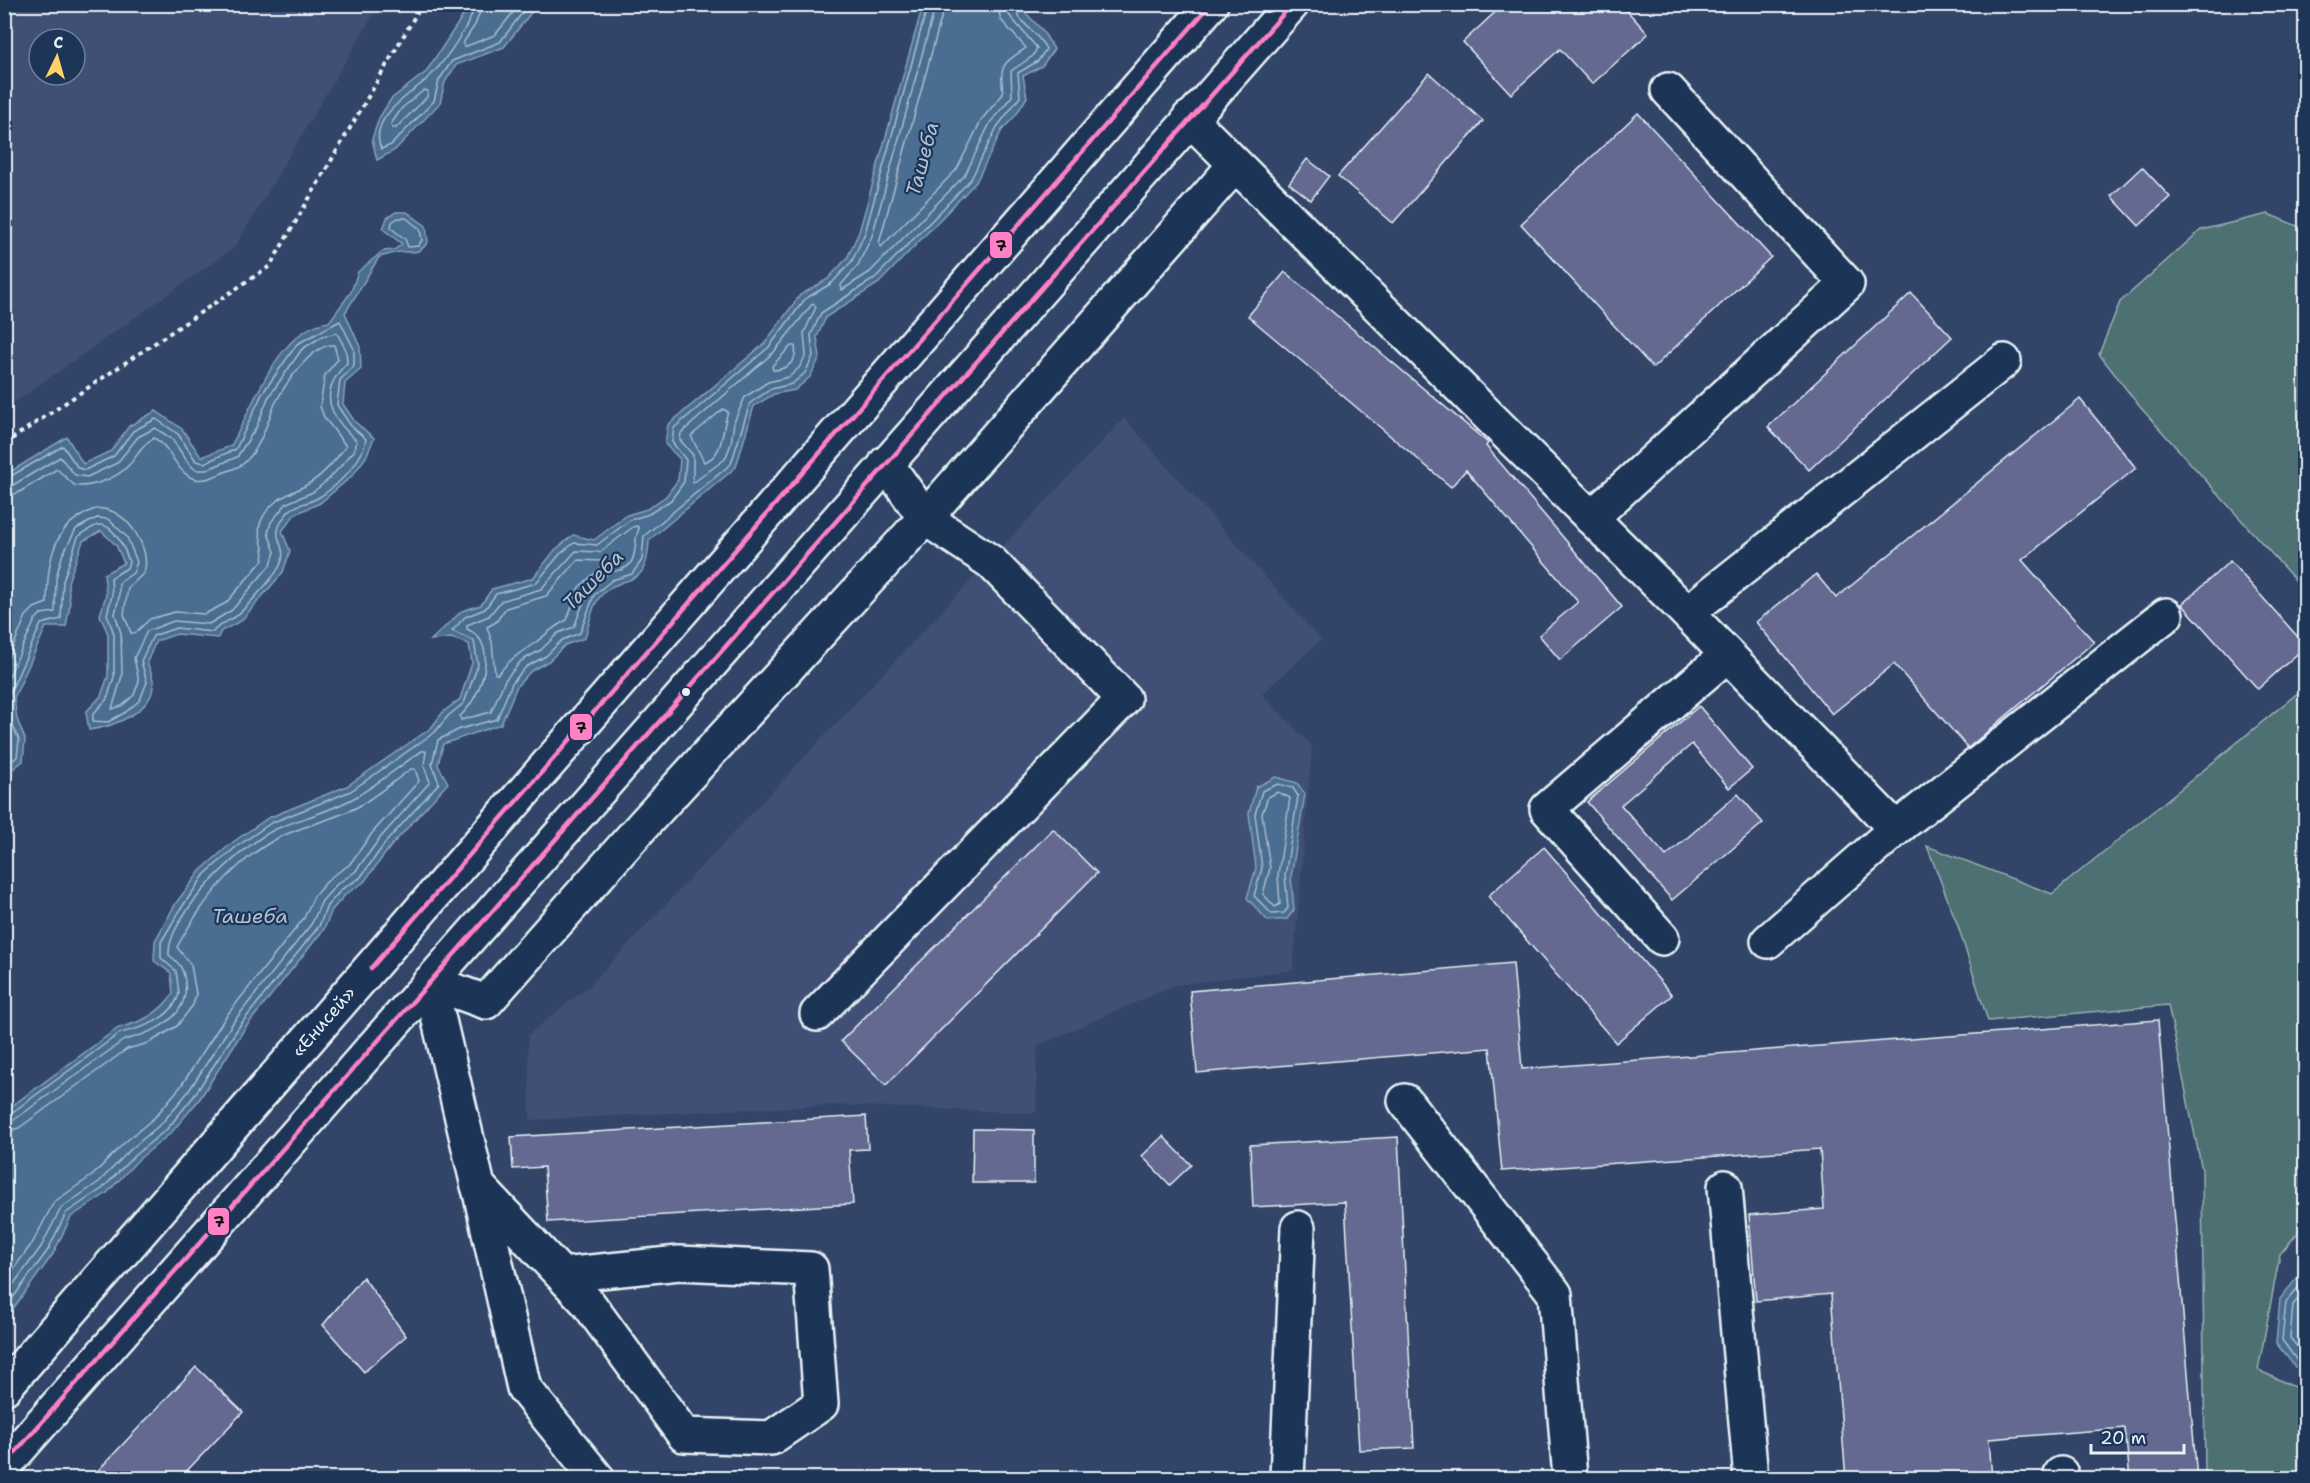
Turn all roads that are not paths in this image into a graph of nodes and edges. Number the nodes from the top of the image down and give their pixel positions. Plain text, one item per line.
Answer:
1 (1211, 4) edge
2 (1292, 4) edge
3 (1668, 90) dead end
4 (1189, 118) junction
5 (1235, 165) junction
6 (2004, 361) dead end
7 (886, 463) junction
8 (925, 518) junction
9 (1591, 518) junction
10 (1687, 613) junction
11 (2166, 615) dead end
12 (1727, 655) junction
13 (1896, 829) junction
14 (1662, 939) dead end
15 (1768, 942) dead end
16 (430, 982) junction
17 (817, 1014) dead end
18 (1405, 1101) dead end
19 (478, 1186) junction
20 (1725, 1187) dead end
21 (1299, 1228) dead end
22 (562, 1275) junction
23 (4, 1388) edge
24 (4, 1466) edge
25 (597, 1479) edge
26 (1287, 1479) edge
27 (1570, 1479) edge
28 (1751, 1479) edge

1 - 23 main road, «Енисей»
2 - 4 main road
3 - 9 main road
4 - 5 main road
4 - 7 main road
5 - 8 main road
5 - 9 main road
6 - 10 main road
7 - 8 main road
7 - 16 main road
8 - 16 main road
8 - 17 main road
9 - 10 main road
10 - 12 main road
11 - 13 main road
12 - 13 main road
12 - 14 main road
13 - 15 main road
16 - 19 main road
16 - 24 main road
18 - 27 main road
19 - 22 main road
19 - 25 main road
20 - 28 main road
21 - 26 main road
22 - 22 main road

